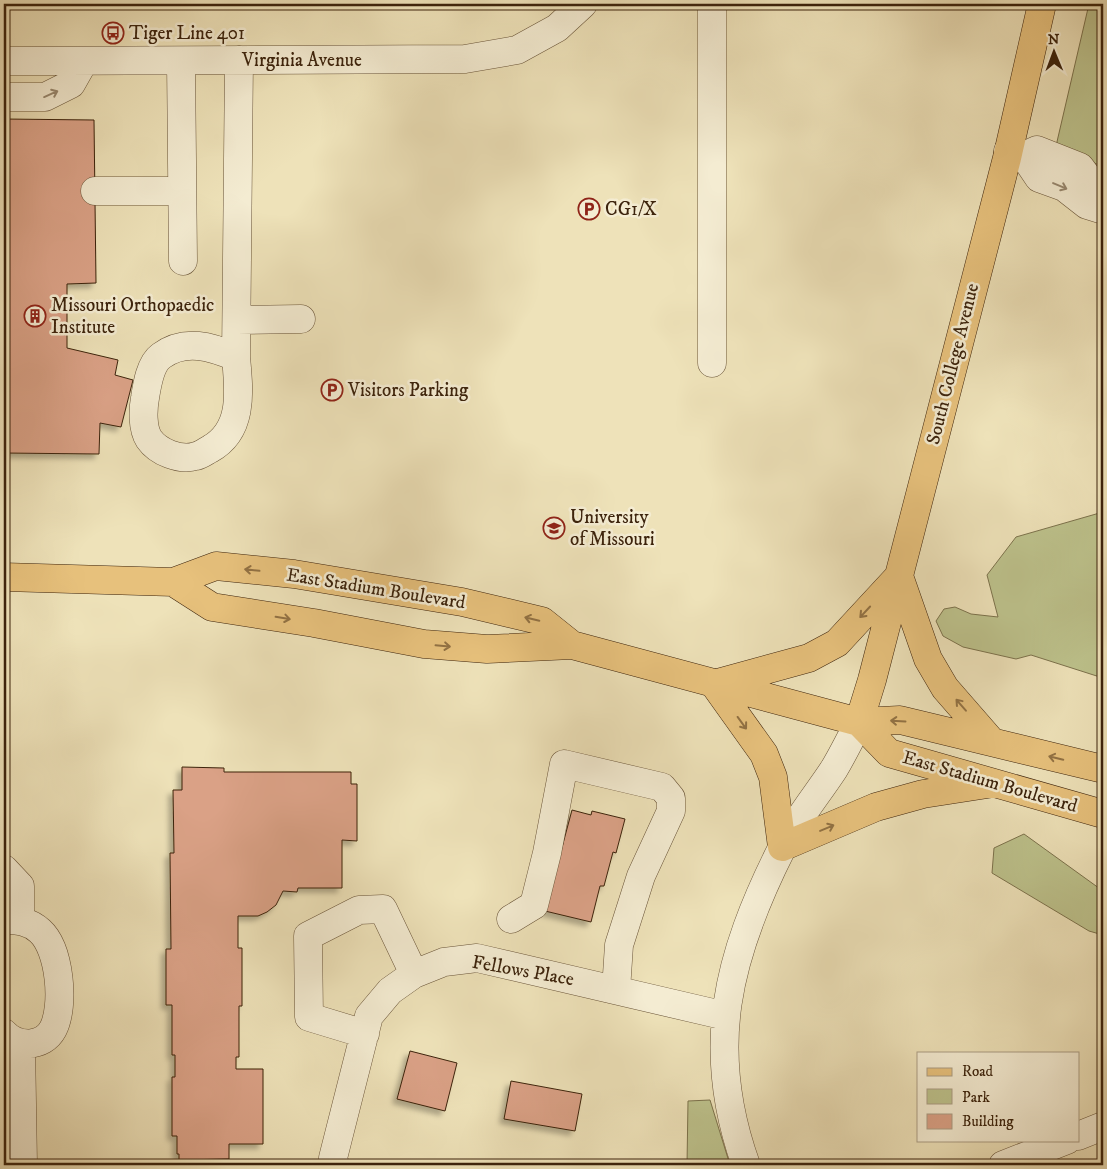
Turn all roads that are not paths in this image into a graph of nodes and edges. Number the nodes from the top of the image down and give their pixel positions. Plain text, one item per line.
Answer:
1 (583, 4) edge
2 (712, 4) edge
3 (1042, 4) edge
4 (239, 60) junction
5 (4, 61) edge
6 (84, 61) junction
7 (181, 61) junction
8 (4, 97) edge
9 (1016, 154) junction
10 (95, 191) dead end
11 (182, 191) junction
12 (1103, 198) edge
13 (1103, 210) edge
14 (183, 261) dead end
15 (301, 319) dead end
16 (236, 320) junction
17 (236, 358) dead end
18 (712, 363) dead end
19 (899, 576) junction
20 (4, 577) edge
21 (173, 582) junction
22 (572, 645) junction
23 (714, 684) junction
24 (859, 722) junction
25 (992, 742) junction
26 (1103, 769) edge
27 (994, 783) junction
28 (1103, 814) edge
29 (782, 847) junction
30 (4, 869) edge
31 (511, 919) dead end
32 (12, 920) edge
33 (414, 974) junction
34 (616, 990) junction
35 (726, 1016) junction
36 (365, 1034) junction
37 (12, 1038) edge
38 (1103, 1126) edge
39 (1080, 1135) edge
40 (1062, 1142) edge
41 (23, 1165) edge
42 (335, 1165) edge
43 (746, 1165) edge
44 (1004, 1165) edge

1 - 4 street, Virginia Avenue
2 - 18 street
3 - 9 main road, South College Avenue
4 - 7 street, Virginia Avenue
4 - 16 street
5 - 6 street, Virginia Avenue
6 - 7 street, Virginia Avenue
8 -> 6 street
7 - 11 street
9 - 12 street
9 -> 13 street
9 - 19 main road, South College Avenue
10 - 11 street
11 - 14 street
15 - 16 street
16 - 17 street
19 -> 23 main road
19 - 24 main road, South College Avenue
25 -> 19 main road
20 - 21 main road, East Stadium Boulevard
21 -> 22 main road, East Stadium Boulevard
22 -> 21 main road, East Stadium Boulevard
22 - 23 main road, East Stadium Boulevard
23 - 24 main road, East Stadium Boulevard
23 -> 29 main road
25 -> 24 main road, East Stadium Boulevard
24 - 27 main road, East Stadium Boulevard
24 - 29 street
26 -> 25 main road, East Stadium Boulevard
27 - 28 main road, East Stadium Boulevard
29 -> 27 main road
29 - 35 street
30 - 32 street
31 - 34 street
32 - 37 street
33 - 34 street, Fellows Place
33 - 36 street, Fellows Place
33 - 36 street
34 - 35 street, Fellows Place
35 - 43 street
36 - 42 street, Fellows Place
37 - 41 street
38 - 39 street
40 - 44 street

